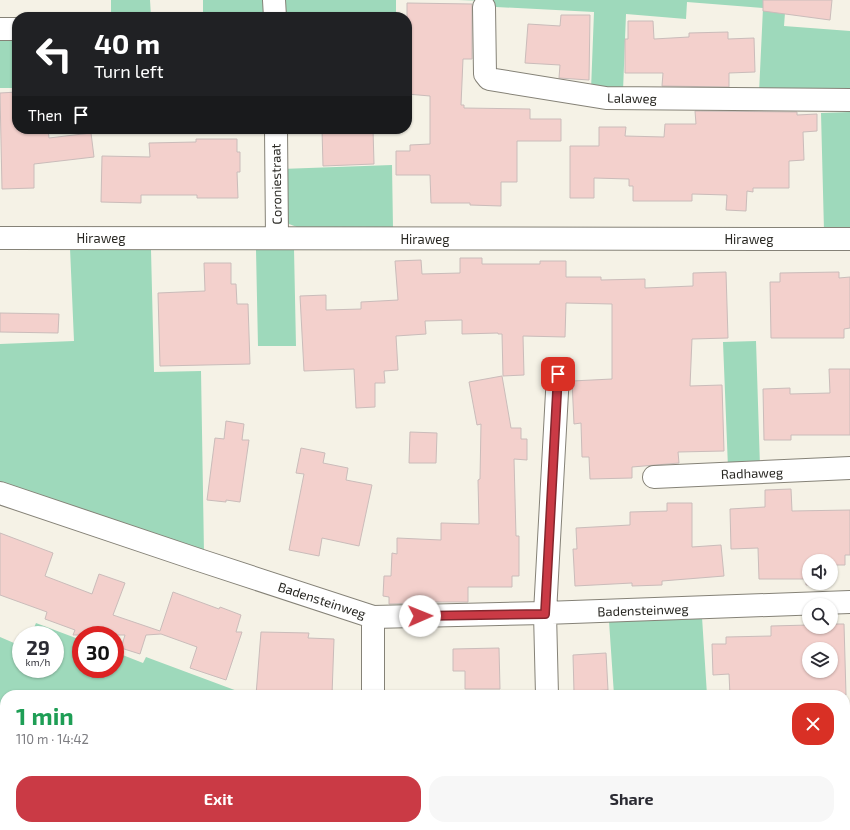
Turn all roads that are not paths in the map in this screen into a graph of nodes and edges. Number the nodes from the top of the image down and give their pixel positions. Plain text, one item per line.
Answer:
1 (274, 0) edge
2 (484, 7) dead end
3 (275, 12) edge
4 (0, 29) edge
5 (12, 29) edge
6 (850, 100) edge
7 (276, 134) edge
8 (0, 238) edge
9 (277, 238) junction
10 (850, 240) edge
11 (558, 374) dead end
12 (850, 468) edge
13 (654, 477) dead end
14 (0, 493) edge
15 (850, 602) edge
16 (545, 614) junction
17 (373, 616) junction
18 (373, 690) edge
19 (547, 690) edge

1 - 3 street
2 - 6 street, Lalaweg
4 - 5 street
7 - 9 street, Coroniestraat
8 - 9 street, Hiraweg
9 - 10 street, Hiraweg
11 - 16 street
12 - 13 street, Radhaweg
14 - 17 street, Badensteinweg
15 - 16 street, Badensteinweg
16 - 17 street, Badensteinweg
16 - 19 street
17 - 18 street

